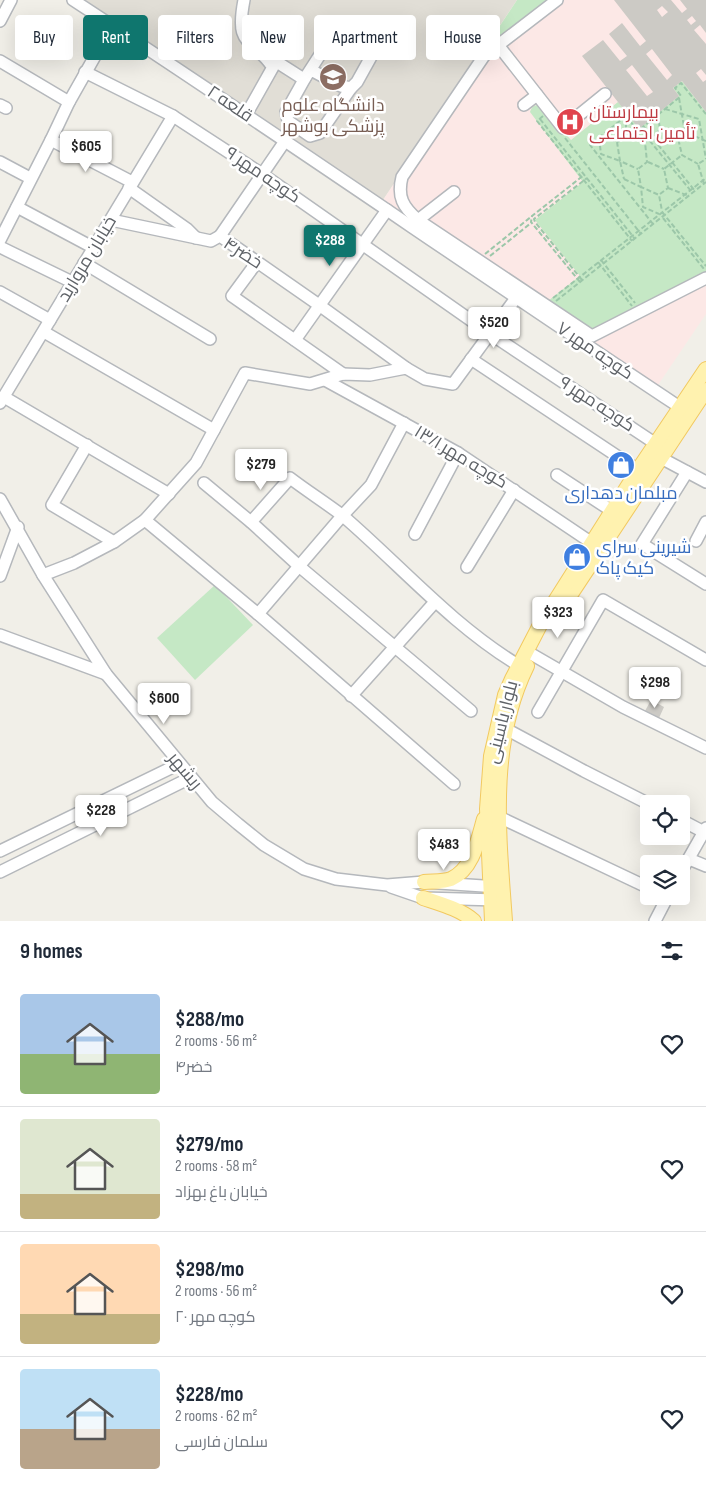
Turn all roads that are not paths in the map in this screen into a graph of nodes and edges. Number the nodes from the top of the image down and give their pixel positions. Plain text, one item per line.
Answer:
1 (12, 0) edge
2 (73, 0) edge
3 (244, 0) edge
4 (556, 0) edge
5 (96, 15) edge
6 (0, 21) edge
7 (500, 43) edge
8 (500, 48) edge
9 (148, 50) edge
10 (92, 60) edge
11 (481, 60) edge
12 (0, 61) edge
13 (270, 62) junction
14 (85, 72) junction
15 (308, 74) junction
16 (351, 88) junction
17 (605, 94) dead end
18 (537, 95) junction
19 (68, 102) junction
20 (524, 106) dead end
21 (246, 115) junction
22 (174, 116) junction
23 (51, 140) junction
24 (286, 141) junction
25 (0, 162) edge
26 (262, 174) junction
27 (30, 178) junction
28 (130, 185) junction
29 (454, 192) dead end
30 (17, 207) junction
31 (387, 210) junction
32 (111, 220) junction
33 (418, 220) junction
34 (220, 236) junction
35 (196, 238) junction
36 (0, 240) edge
37 (362, 243) junction
38 (0, 247) edge
39 (94, 248) junction
40 (257, 262) junction
41 (84, 263) junction
42 (706, 278) edge
43 (72, 282) junction
44 (1, 295) edge
45 (516, 298) junction
46 (319, 305) junction
47 (50, 320) junction
48 (44, 332) junction
49 (489, 333) junction
50 (210, 339) dead end
51 (294, 340) junction
52 (471, 359) junction
53 (406, 368) junction
54 (706, 369) edge
55 (343, 374) junction
56 (325, 380) junction
57 (706, 390) edge
58 (2, 400) edge
59 (680, 408) junction
60 (404, 423) junction
61 (214, 430) junction
62 (656, 444) junction
63 (87, 445) junction
64 (458, 453) junction
65 (661, 458) junction
66 (638, 470) junction
67 (687, 472) junction
68 (557, 475) dead end
69 (706, 482) edge
70 (204, 483) dead end
71 (514, 490) junction
72 (169, 494) junction
73 (0, 499) edge
74 (612, 511) junction
75 (342, 516) junction
76 (145, 520) junction
77 (251, 522) junction
78 (706, 522) edge
79 (18, 527) junction
80 (414, 534) dead end
81 (696, 541) dead end
82 (114, 542) junction
83 (592, 543) junction
84 (300, 567) junction
85 (467, 567) dead end
86 (44, 575) junction
87 (0, 576) edge
88 (706, 584) edge
89 (436, 602) junction
90 (258, 614) junction
91 (0, 635) edge
92 (396, 647) junction
93 (533, 655) junction
94 (706, 660) edge
95 (518, 665) junction
96 (562, 671) junction
97 (106, 674) junction
98 (352, 696) junction
99 (471, 711) dead end
100 (538, 712) dead end
101 (506, 729) junction
102 (706, 748) edge
103 (179, 764) junction
104 (190, 778) junction
105 (454, 784) dead end
106 (640, 800) edge
107 (493, 813) junction
108 (690, 824) edge
109 (705, 830) edge
110 (38, 832) junction
111 (0, 850) edge
112 (47, 850) junction
113 (690, 856) edge
114 (690, 860) edge
115 (706, 866) edge
116 (0, 872) edge
117 (424, 882) junction
118 (640, 884) edge
119 (386, 885) junction
120 (497, 894) junction
121 (423, 898) junction
122 (663, 905) edge
123 (474, 921) edge
124 (492, 921) edge
125 (504, 921) edge
126 (655, 921) edge

1 - 6 street
2 - 5 street, قلعه ۲
3 - 13 street
4 - 7 street
8 - 18 street
9 - 21 street, قلعه ۲
10 - 14 street
11 - 33 street
12 - 19 street
13 - 15 street
13 - 21 street
14 - 19 street
14 - 22 street, کوچه مهر ۹
15 - 16 street
15 - 16 street
15 - 16 street
17 - 18 street
18 - 20 street
19 - 23 street
21 - 24 street, قلعه ۲
22 - 26 street, کوچه مهر ۹
22 - 28 street, خیابان مروارید
23 - 27 street
23 - 28 street
24 - 26 street
24 - 31 street, قلعه ۲
25 - 27 street
26 - 34 street
26 - 37 street, کوچه مهر ۹
27 - 30 street
28 - 32 street, خیابان مروارید
28 - 35 street
29 - 33 street
30 - 36 street
30 - 39 street
31 - 37 street
31 - 45 street, کوچه مهر ۷
32 - 35 street, خضر۴
32 - 39 street, خیابان مروارید
33 - 42 street
34 - 35 street, خضر۴
34 - 40 street, خضر۴
37 - 46 street
37 - 49 street, کوچه مهر ۹
38 - 43 street
39 - 41 street, خیابان مروارید
40 - 46 street, خضر۴
40 - 51 street
41 - 43 street, خیابان مروارید
41 - 50 street
43 - 47 street, خیابان مروارید
44 - 47 street
45 - 49 street
45 - 59 street, کوچه مهر ۷
46 - 51 street
46 - 53 street, خضر۴
47 - 48 street, خیابان مروارید
48 - 58 street, خیابان مروارید
48 - 61 street
49 - 52 street
49 - 62 street, کوچه مهر ۹
51 - 55 street
52 - 53 street, خضر۴
52 - 66 street
53 - 55 street
54 - 59 main road, بلوار یاسینی
55 - 56 street
56 - 60 street, کوچه مهر ۱۳/۱
56 - 61 street
57 - 65 main road, بلوار یاسینی
58 - 63 street
59 - 62 main road, بلوار یاسینی
60 - 64 street, کوچه مهر ۱۳/۱
60 - 75 street
61 - 72 street
62 - 66 main road, بلوار یاسینی
63 - 72 street
63 - 82 street
64 - 71 street, کوچه مهر ۱۳/۱
64 - 80 street
65 - 67 street
65 - 93 main road, بلوار یاسینی
66 - 74 main road, بلوار یاسینی
67 - 69 street
67 - 88 street
68 - 74 street
70 - 77 street
71 - 83 street, کوچه مهر ۱۳/۱
71 - 85 street
72 - 76 street
73 - 79 street, ریشهر
74 - 83 main road, بلوار یاسینی
75 - 77 street
75 - 84 street
75 - 89 street
76 - 82 street
76 - 90 street
77 - 84 street
78 - 81 street
79 - 86 street, ریشهر
79 - 87 street
82 - 86 street
83 - 95 main road, بلوار یاسینی
84 - 90 street
84 - 92 street
86 - 97 street, ریشهر
89 - 92 street
89 - 95 street
90 - 98 street
91 - 97 street
92 - 98 street
92 - 99 street
93 - 96 street
93 - 101 main road, بلوار یاسینی
94 - 96 street
95 - 107 main road, بلوار یاسینی
96 - 100 street
96 - 102 street
97 - 103 street, ریشهر
98 - 105 street
101 - 106 street
101 - 107 main road, بلوار یاسینی
103 - 104 street, ریشهر
103 - 110 street
104 - 112 street
104 - 119 street, ریشهر
107 - 117 main road
107 - 118 street
107 - 120 main road, بلوار یاسینی
108 - 109 street
109 - 113 street
110 - 111 street
110 - 112 street
112 - 116 street
114 - 115 street
117 - 119 street, ریشهر
117 - 120 street, ریشهر
119 - 121 street, ریشهر
120 - 121 street, ریشهر
120 - 124 main road, بلوار یاسینی
120 - 125 main road, بلوار یاسینی
121 - 123 main road
122 - 126 street

